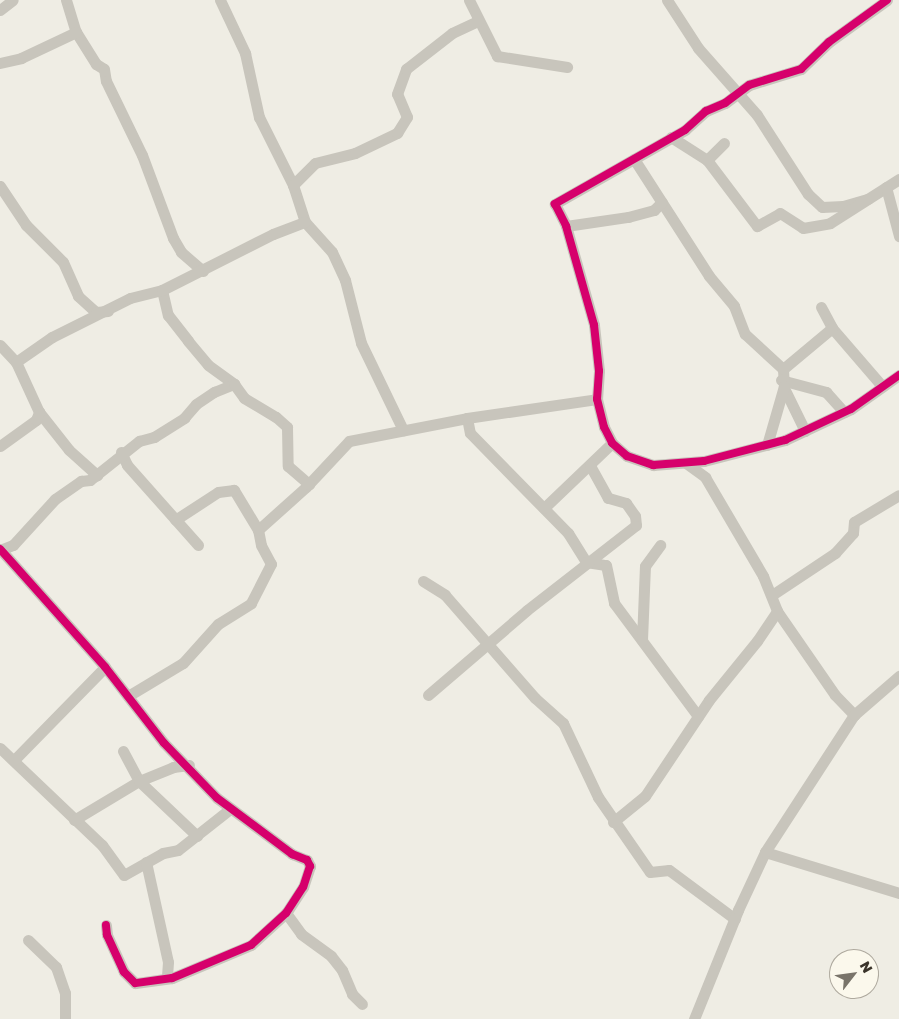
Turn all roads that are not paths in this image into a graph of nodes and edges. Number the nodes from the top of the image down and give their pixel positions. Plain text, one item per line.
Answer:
1 (13, 0) edge
2 (66, 0) edge
3 (220, 0) edge
4 (469, 0) edge
5 (667, 0) edge
6 (887, 0) edge
7 (0, 10) edge
8 (478, 21) junction
9 (76, 32) junction
10 (0, 63) edge
11 (567, 67) dead end
12 (739, 93) junction
13 (671, 137) junction
14 (724, 143) dead end
15 (634, 159) junction
16 (707, 160) junction
17 (899, 178) edge
18 (293, 185) junction
19 (0, 186) edge
20 (886, 187) junction
21 (868, 199) junction
22 (662, 202) junction
23 (305, 222) junction
24 (566, 226) junction
25 (899, 236) edge
26 (203, 271) junction
27 (162, 290) junction
28 (822, 307) dead end
29 (110, 310) junction
30 (832, 328) junction
31 (0, 345) edge
32 (16, 362) junction
33 (899, 375) edge
34 (783, 378) junction
35 (234, 384) junction
36 (882, 386) junction
37 (598, 399) junction
38 (39, 412) junction
39 (844, 412) junction
40 (467, 418) junction
41 (403, 430) junction
42 (805, 431) junction
43 (612, 443) junction
44 (768, 445) junction
45 (0, 446) edge
46 (121, 452) junction
47 (704, 462) junction
48 (686, 463) junction
49 (590, 466) junction
50 (97, 475) junction
51 (705, 477) junction
52 (309, 484) junction
53 (899, 495) edge
54 (544, 508) junction
55 (175, 520) junction
56 (258, 530) junction
57 (198, 545) dead end
58 (660, 545) dead end
59 (0, 549) edge
60 (586, 562) junction
61 (423, 581) dead end
62 (772, 595) junction
63 (776, 611) junction
64 (642, 642) junction
65 (487, 643) junction
66 (105, 666) junction
67 (899, 676) edge
68 (428, 695) dead end
69 (128, 696) junction
70 (854, 715) junction
71 (698, 716) junction
72 (0, 748) edge
73 (123, 751) dead end
74 (14, 760) junction
75 (189, 765) junction
76 (139, 781) junction
77 (230, 809) junction
78 (74, 820) junction
79 (613, 822) junction
80 (197, 836) junction
81 (766, 852) junction
82 (146, 862) junction
83 (899, 893) edge
84 (286, 913) junction
85 (735, 919) junction
86 (106, 925) dead end
87 (28, 940) dead end
88 (167, 978) junction
89 (362, 1004) dead end
90 (64, 1019) edge
91 (694, 1019) edge

1 - 7 street
2 - 9 street
3 - 18 street
4 - 8 street
5 - 12 street
6 - 12 street
8 - 11 street
8 - 18 street
9 - 10 street
9 - 26 street
12 - 13 street
12 - 21 street
13 - 15 street
13 - 16 street
14 - 16 street
15 - 22 street
15 - 24 street
16 - 21 street
17 - 20 street
18 - 23 street
19 - 29 street
20 - 21 street
20 - 25 street
22 - 24 street
22 - 34 street
23 - 26 street
23 - 41 street
24 - 37 street
26 - 27 street
27 - 29 street
27 - 35 street
28 - 30 street
29 - 32 street
30 - 34 street
30 - 36 street
31 - 32 street
32 - 38 street
33 - 36 street
34 - 39 street
34 - 42 street
34 - 44 street
35 - 46 street
35 - 52 street
36 - 39 street
37 - 40 street
37 - 43 street
38 - 45 street
38 - 50 street
39 - 42 street
40 - 41 street
40 - 54 street
41 - 52 street
42 - 44 street
43 - 48 street
43 - 49 street
44 - 47 street
46 - 50 street
46 - 55 street
47 - 48 street
47 - 51 street
48 - 51 street
49 - 54 street
49 - 60 street
50 - 59 street
51 - 62 street
52 - 56 street
53 - 62 street
54 - 60 street
55 - 56 street
55 - 57 street
56 - 69 street
58 - 64 street
59 - 66 street
60 - 64 street
60 - 65 street
61 - 65 street
62 - 63 street
63 - 70 street
63 - 71 street
64 - 71 street
65 - 68 street
65 - 79 street
66 - 69 street
66 - 74 street
67 - 70 street
69 - 75 street
70 - 81 street
71 - 79 street
72 - 74 street
73 - 76 street
74 - 78 street
75 - 76 street
75 - 77 street
76 - 78 street
76 - 80 street
77 - 80 street
77 - 84 street
78 - 82 street
79 - 85 street
80 - 82 street
81 - 83 street
81 - 85 street
82 - 88 street
84 - 88 street
84 - 89 street
85 - 91 street
86 - 88 street
87 - 90 street

